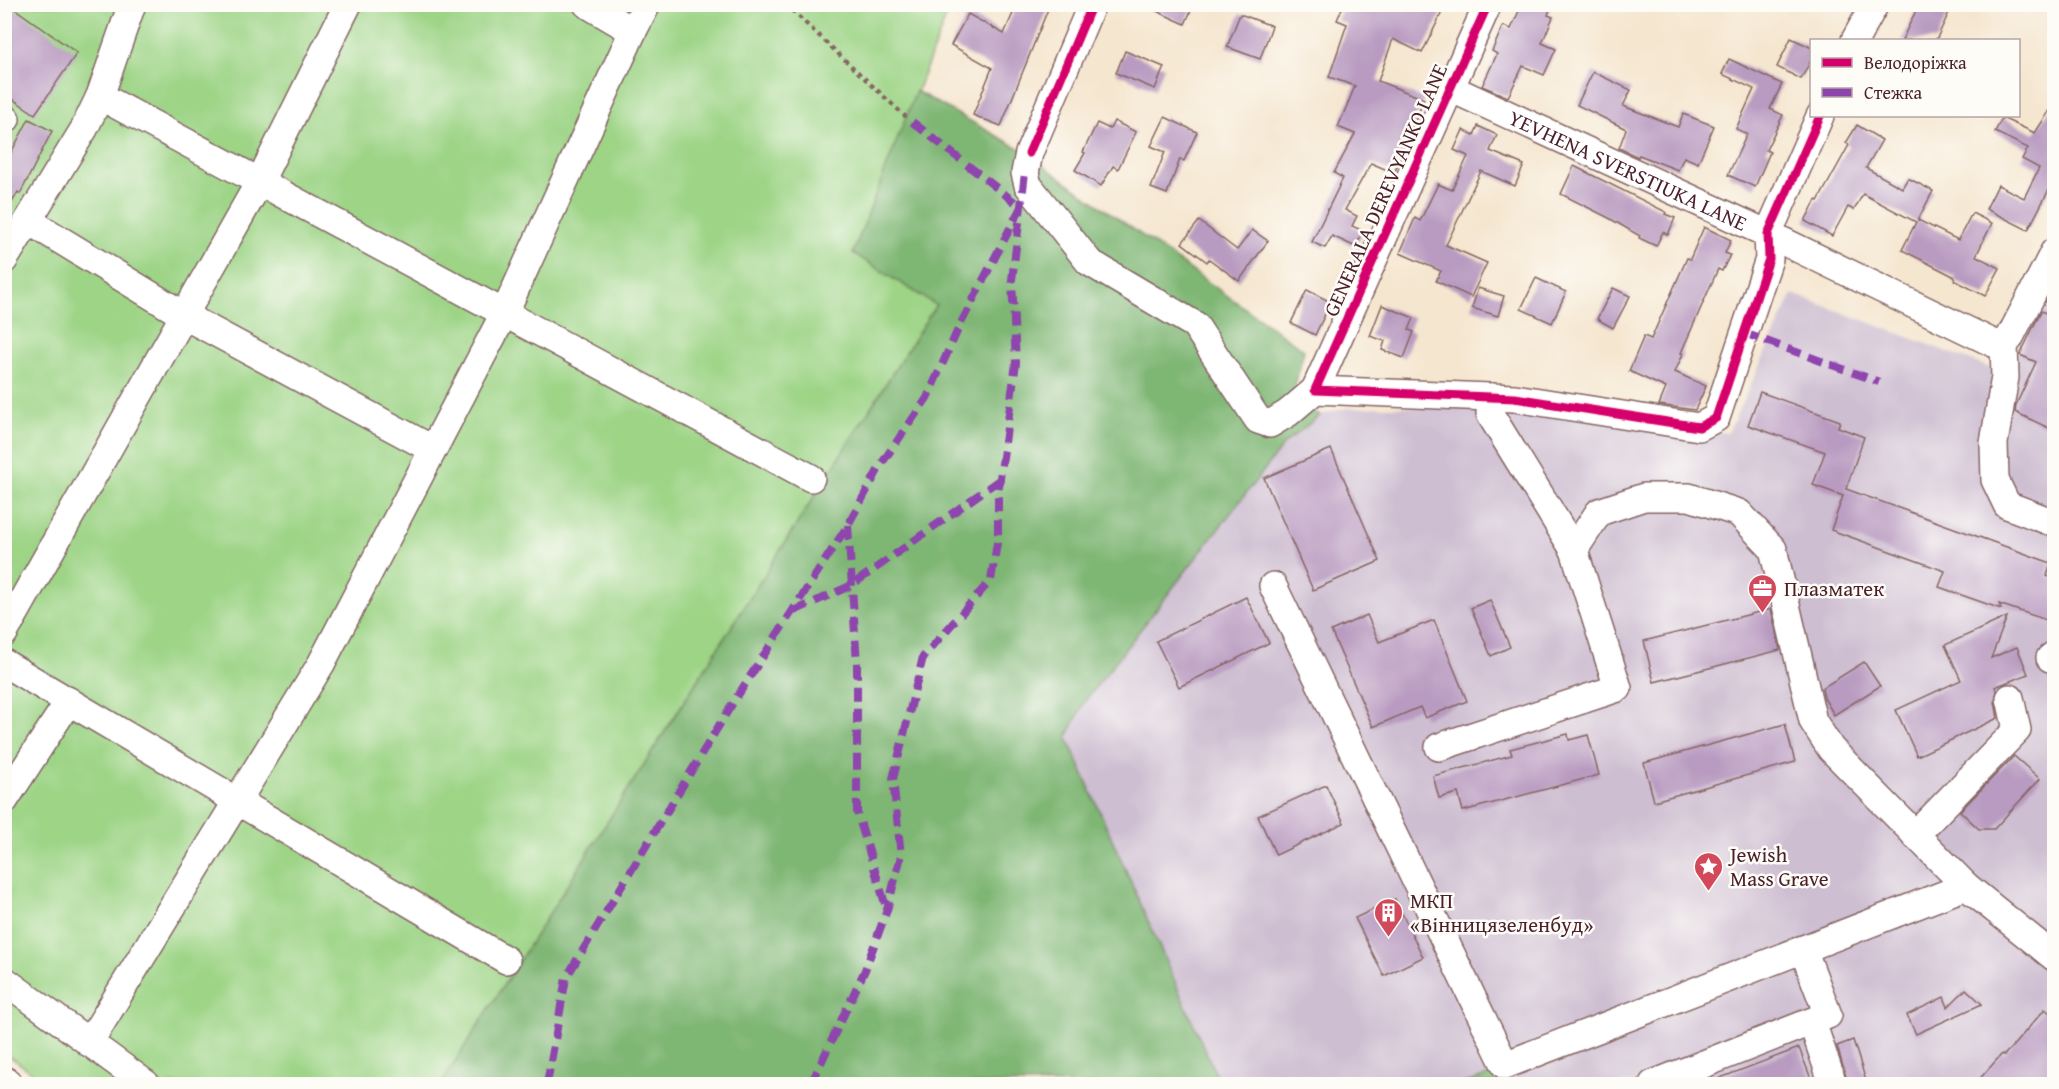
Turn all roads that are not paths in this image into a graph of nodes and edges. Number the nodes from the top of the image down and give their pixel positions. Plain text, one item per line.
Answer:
1 (132, 4) edge
2 (348, 4) edge
3 (587, 4) edge
4 (647, 4) edge
5 (1092, 4) edge
6 (1488, 4) edge
7 (1875, 4) edge
8 (633, 31) junction
9 (1856, 39) edge
10 (1450, 88) junction
11 (100, 96) junction
12 (1820, 117) edge
13 (260, 181) junction
14 (29, 221) junction
15 (1768, 234) junction
16 (2055, 252) edge
17 (4, 260) edge
18 (505, 312) junction
19 (185, 316) junction
20 (2004, 344) junction
21 (1315, 390) junction
22 (1491, 397) junction
23 (432, 449) junction
24 (811, 478) dead end
25 (2055, 523) edge
26 (1574, 550) junction
27 (1273, 586) dead end
28 (4, 633) edge
29 (4, 663) edge
30 (2010, 698) dead end
31 (69, 701) junction
32 (1439, 747) dead end
33 (236, 800) junction
34 (4, 801) edge
35 (1915, 834) junction
36 (1966, 886) junction
37 (1803, 949) junction
38 (2055, 957) edge
39 (506, 960) dead end
40 (4, 980) edge
41 (1812, 1022) junction
42 (89, 1043) junction
43 (146, 1084) edge
44 (1653, 1084) edge
45 (1833, 1084) edge

1 - 11 street
2 - 13 street
3 - 8 street
4 - 8 street
5 - 21 street
6 - 10 street, GENERALA DEREVYANKO LANE
7 - 9 street
8 - 18 street
10 - 15 street, YEVHENA SVERSTIUKA LANE
10 - 21 street, GENERALA DEREVYANKO LANE
11 - 13 street
11 - 14 street
12 - 15 street
13 - 18 street
13 - 19 street
14 - 17 street
14 - 19 street
15 - 20 street, YEVHENA SVERSTIUKA LANE
15 - 22 street
16 - 20 street
18 - 23 street
18 - 24 street
19 - 23 street
19 - 28 street
20 - 25 street
21 - 22 street
22 - 26 street
23 - 33 street
26 - 32 street
26 - 35 street
27 - 37 street
29 - 31 street
30 - 35 street
31 - 33 street
31 - 34 street
33 - 39 street
33 - 42 street
35 - 36 street
36 - 37 street
36 - 38 street
37 - 41 street
40 - 42 street
41 - 44 street
41 - 45 street
42 - 43 street

